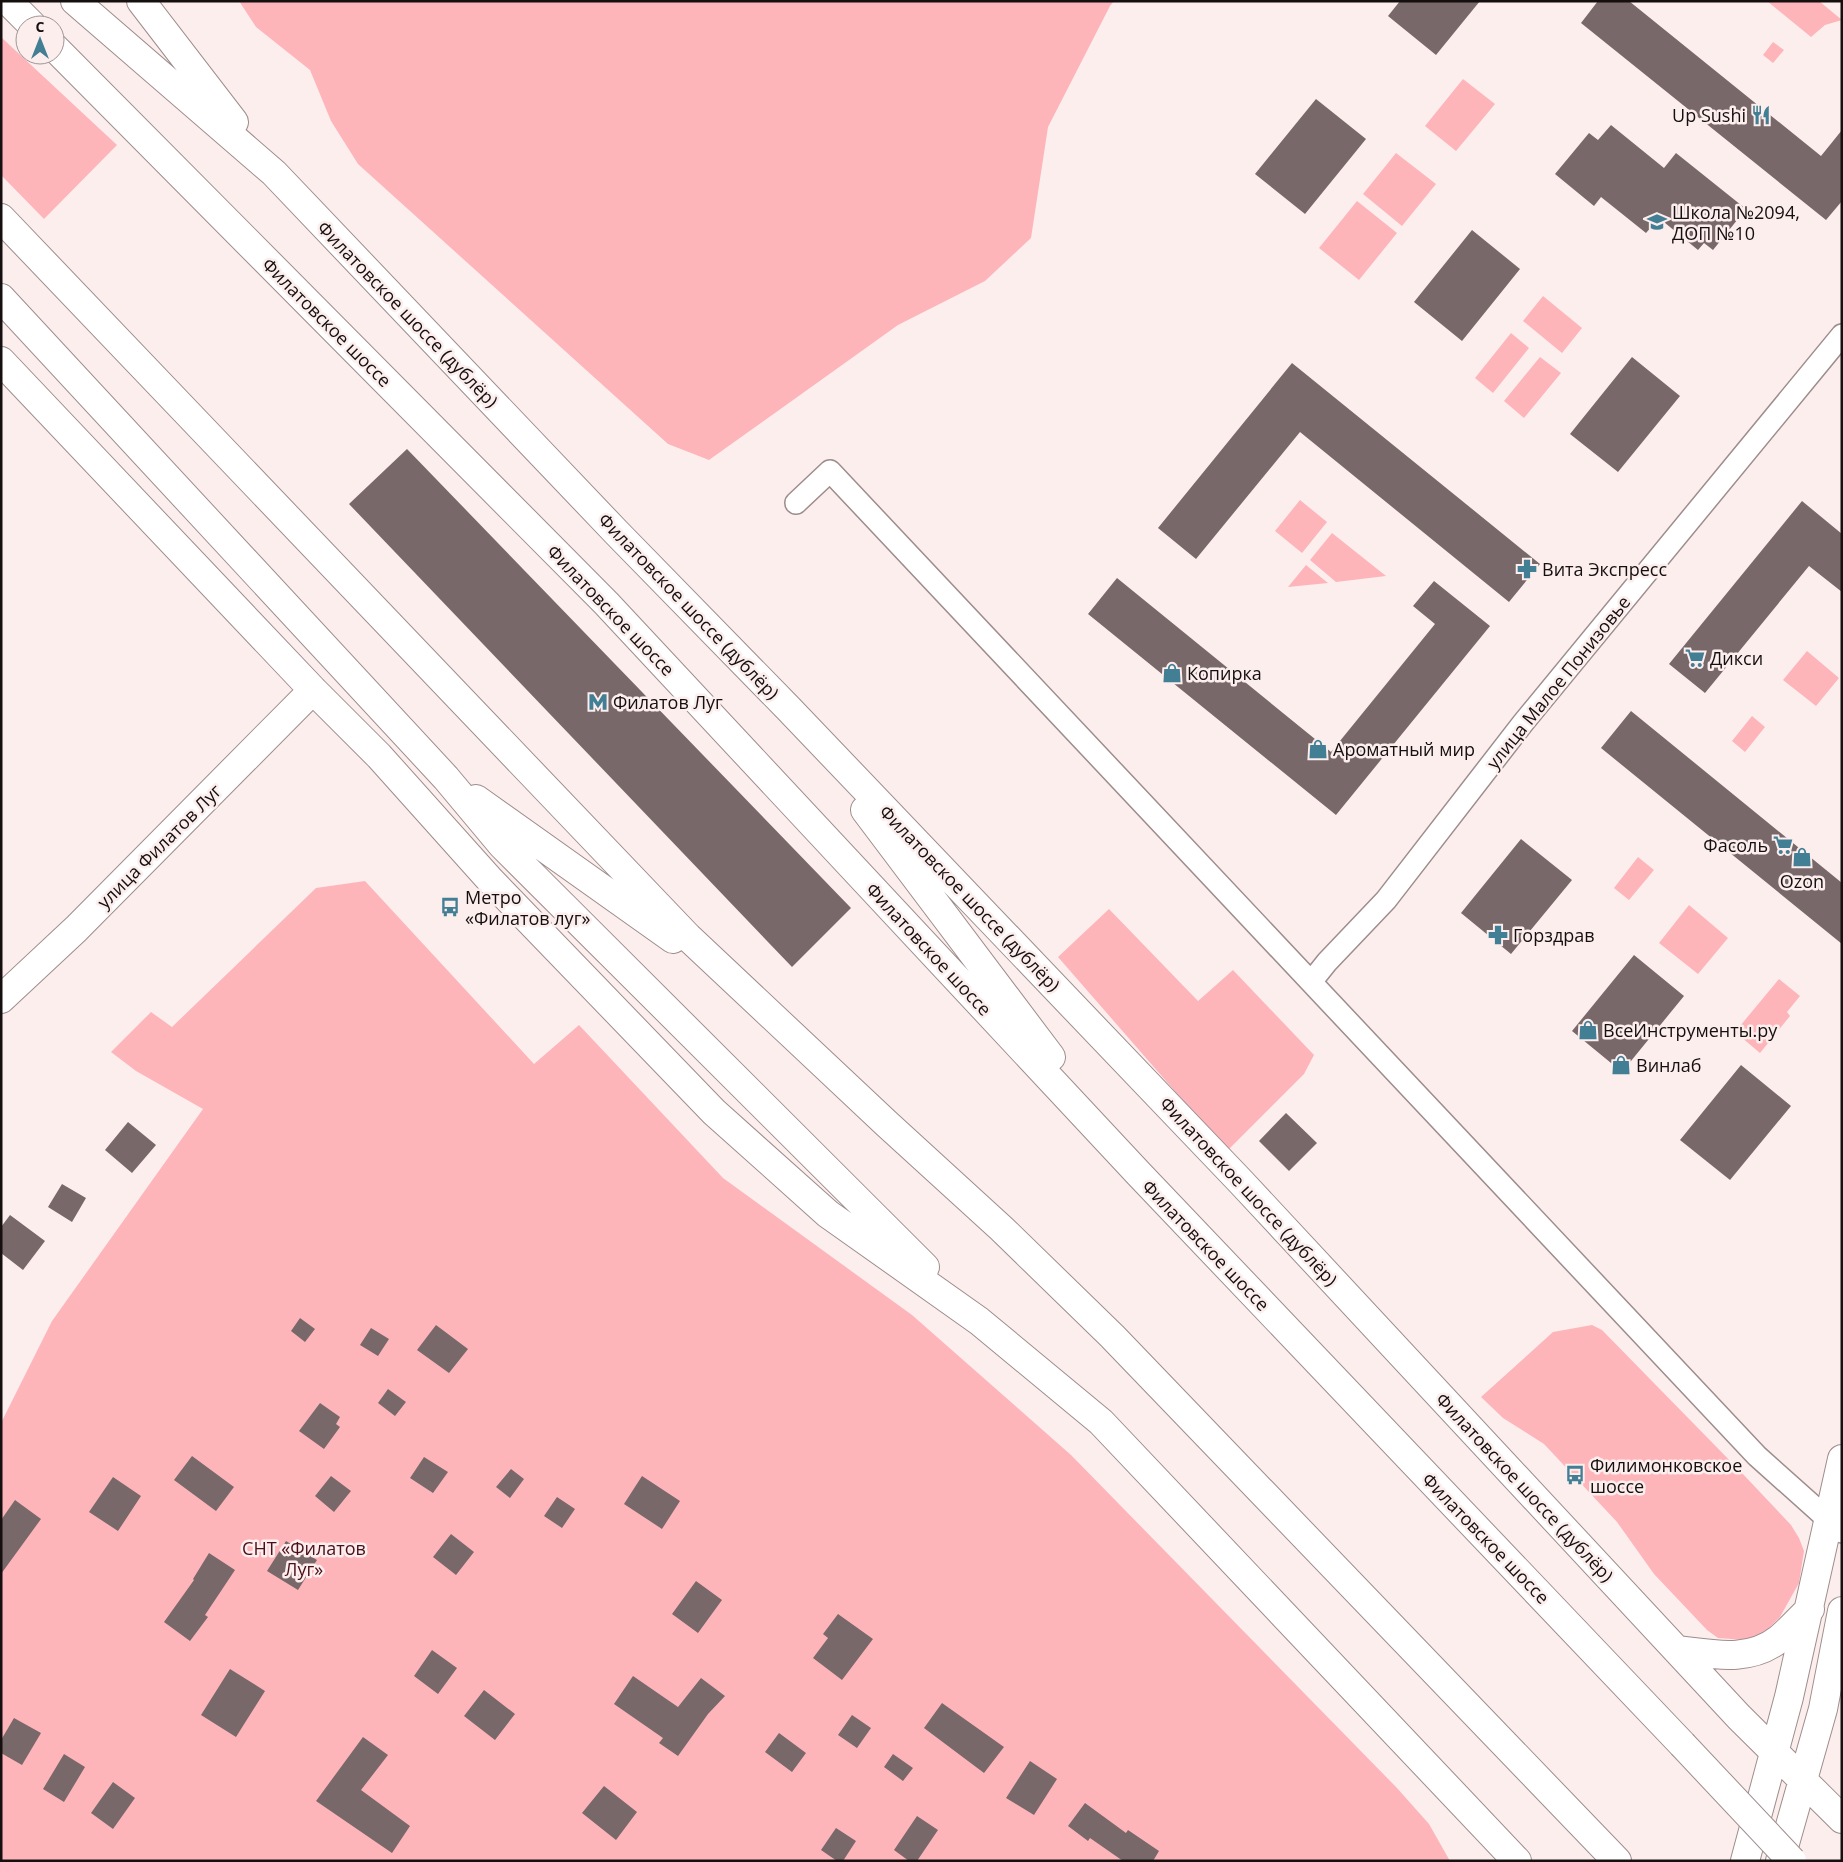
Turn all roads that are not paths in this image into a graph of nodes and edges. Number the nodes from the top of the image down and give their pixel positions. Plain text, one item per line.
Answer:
1 (8, 1) edge
2 (74, 1) edge
3 (141, 1) edge
4 (22, 15) edge
5 (65, 58) edge
6 (274, 172) junction
7 (1, 218) edge
8 (1, 298) edge
9 (1842, 335) edge
10 (1, 361) edge
11 (796, 503) dead end
12 (313, 690) junction
13 (788, 708) junction
14 (446, 778) junction
15 (1311, 982) junction
16 (741, 988) junction
17 (1, 1000) edge
18 (1139, 1174) junction
19 (978, 1321) junction
20 (1842, 1459) edge
21 (1835, 1526) edge
22 (1810, 1609) junction
23 (1842, 1611) edge
24 (1677, 1650) junction
25 (1775, 1752) junction
26 (1803, 1781) junction
27 (1842, 1819) edge
28 (1517, 1861) edge
29 (1617, 1861) edge
30 (1745, 1861) edge
31 (1780, 1861) edge
32 (1792, 1861) edge

1 - 4 street
2 - 6 street, Филатовское шоссе (дублёр)
3 - 6 street
5 - 18 street, Филатовское шоссе
6 - 13 street, Филатовское шоссе (дублёр)
7 - 16 street
8 - 14 street
9 - 15 street, улица Малое Понизовье
10 - 12 street
11 - 15 street
12 - 17 street, улица Филатов Луг
12 - 19 street
13 - 18 street
13 - 24 street, Филатовское шоссе (дублёр)
14 - 16 street
14 - 19 street
15 - 21 street
16 - 29 street
18 - 32 street, Филатовское шоссе, bridge
19 - 28 street
20 - 21 street
21 - 22 street
22 - 24 street
22 - 25 street
23 - 26 street
24 - 25 street, Филатовское шоссе (дублёр)
25 - 26 street, Филатовское шоссе (дублёр)
25 - 30 street
26 - 27 street, Филатовское шоссе (дублёр)
26 - 31 street

